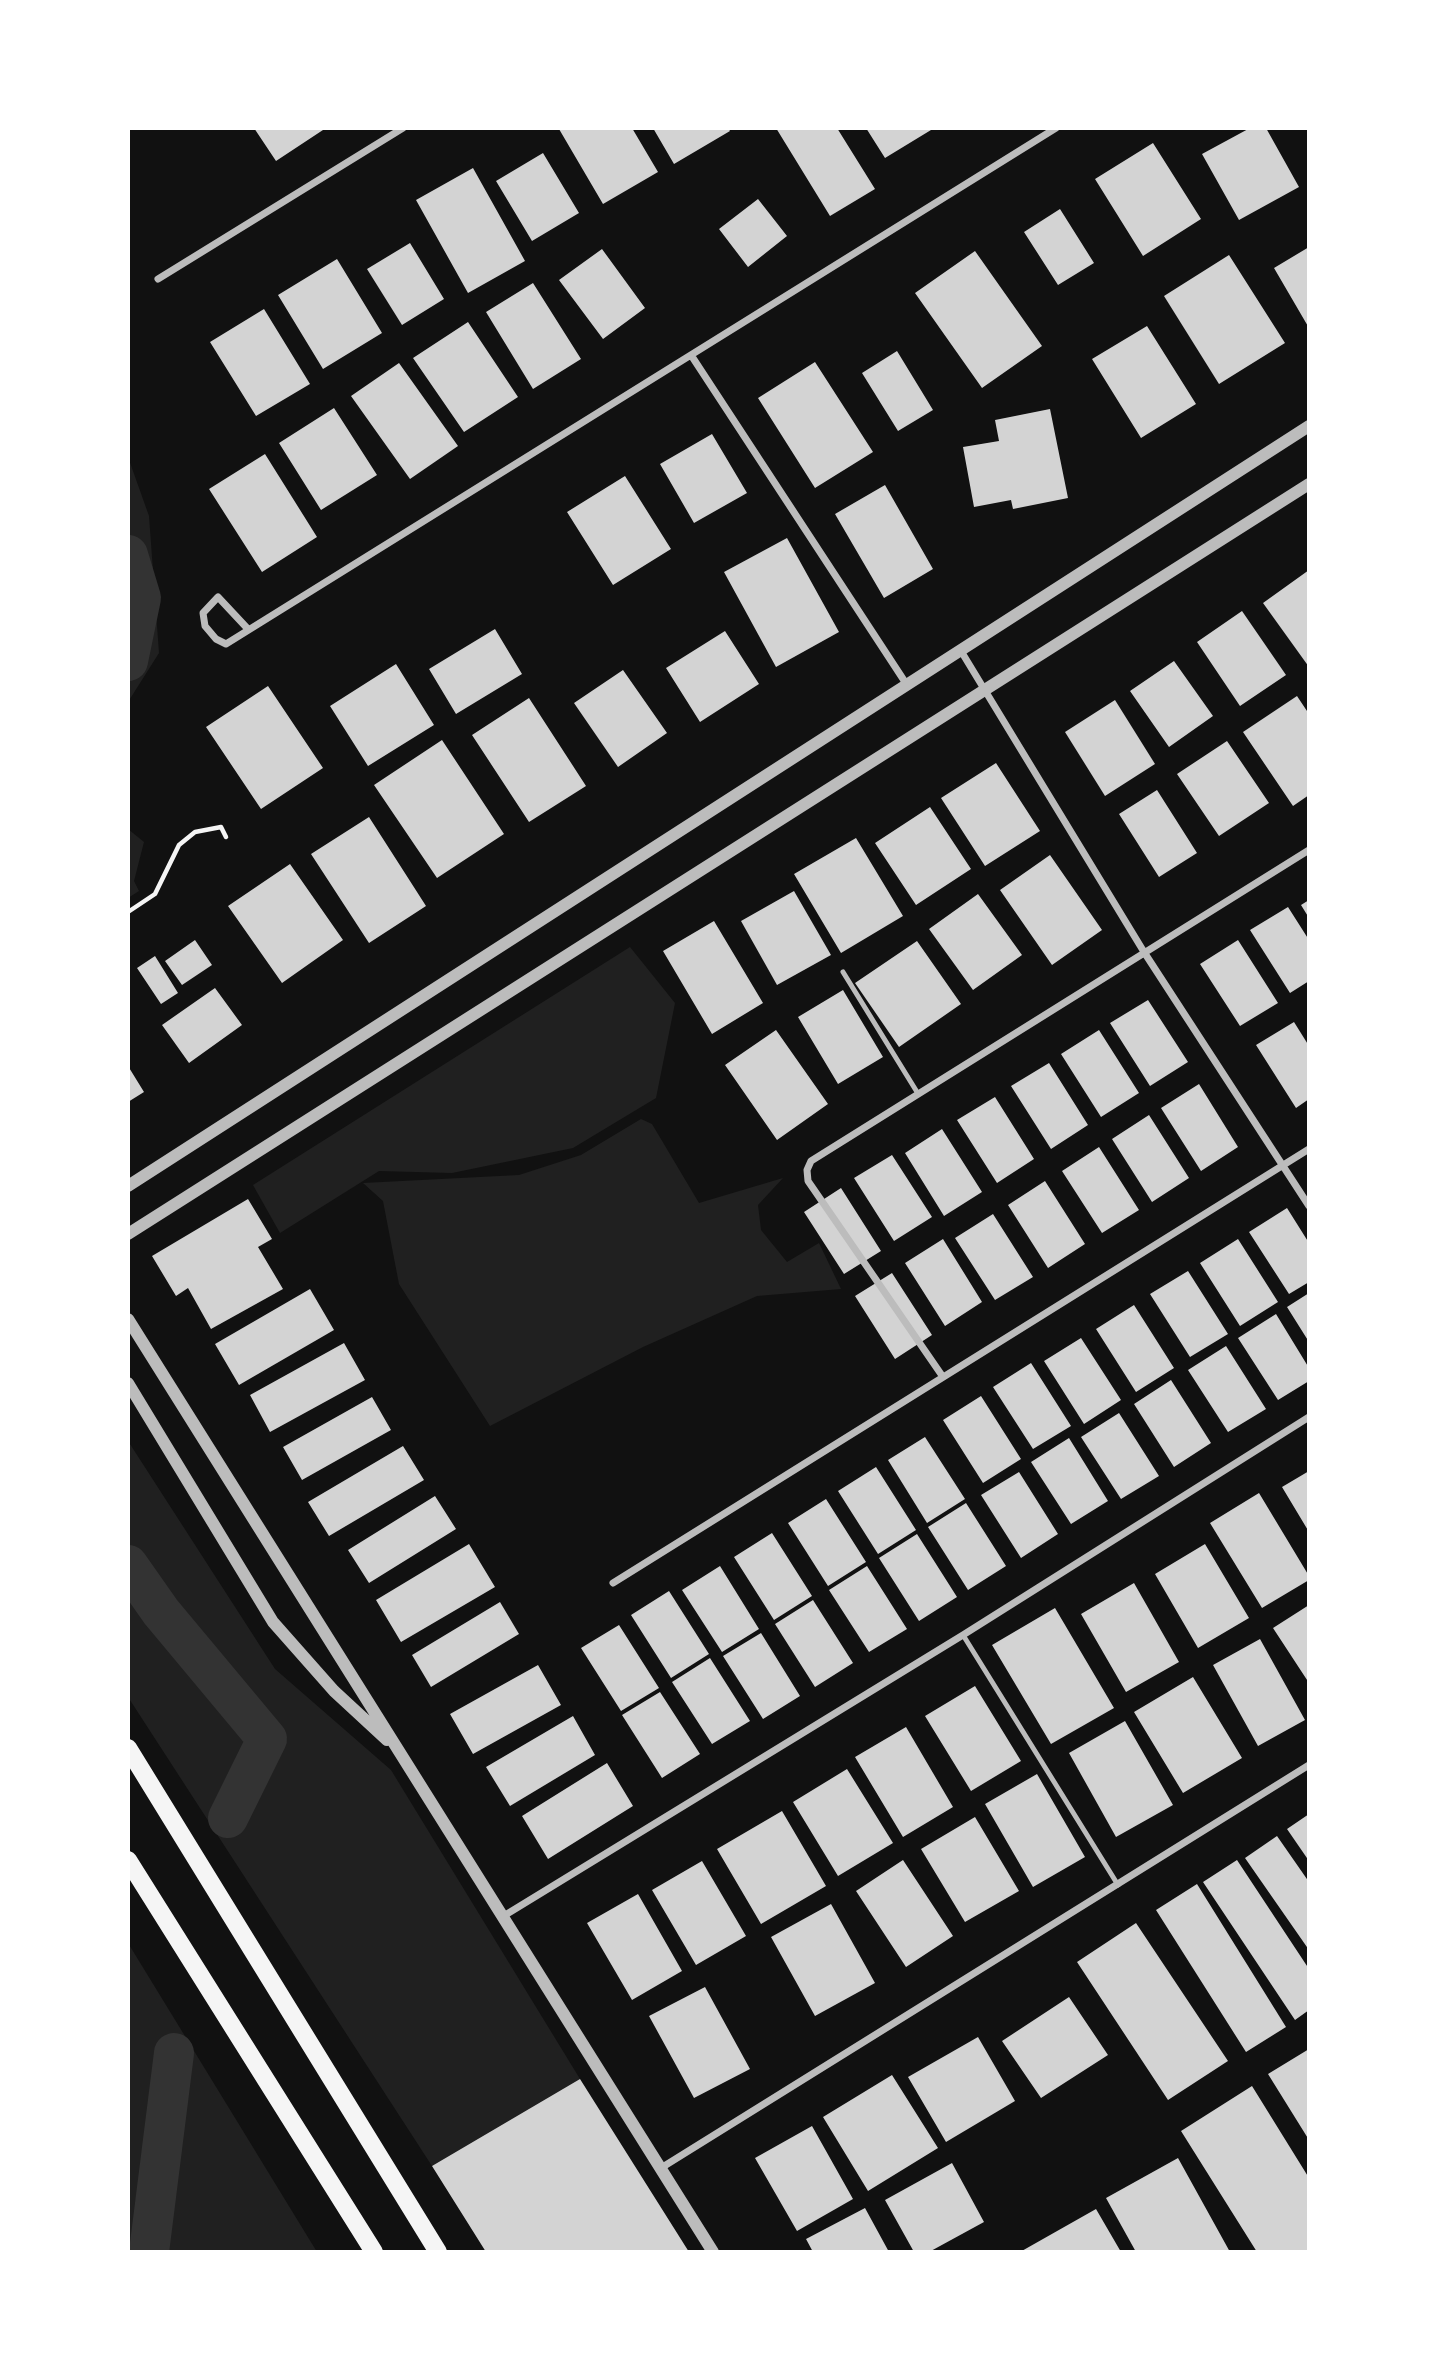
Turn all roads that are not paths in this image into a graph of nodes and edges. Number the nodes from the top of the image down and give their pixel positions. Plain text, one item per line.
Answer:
1 (403, 128) edge
2 (1056, 128) edge
3 (158, 279) dead end
4 (691, 355) junction
5 (1309, 426) edge
6 (1309, 484) edge
7 (247, 628) dead end
8 (961, 650) junction
9 (907, 685) junction
10 (986, 688) junction
11 (1309, 850) edge
12 (1144, 952) junction
13 (843, 972) dead end
14 (918, 1093) junction
15 (1309, 1149) edge
16 (1283, 1166) junction
17 (128, 1186) edge
18 (1309, 1206) edge
19 (128, 1234) edge
20 (128, 1319) edge
21 (943, 1377) junction
22 (128, 1383) edge
23 (1309, 1417) edge
24 (612, 1583) dead end
25 (963, 1634) junction
26 (128, 1748) edge
27 (400, 1752) junction
28 (1309, 1765) edge
29 (128, 1860) edge
30 (1118, 1885) junction
31 (502, 1917) junction
32 (661, 2168) junction
33 (374, 2252) edge
34 (438, 2252) edge
35 (713, 2252) edge

1 - 3 street
2 - 4 street
4 - 7 street
4 - 9 street
5 - 8 street
6 - 10 street
8 - 9 street
8 - 10 street
9 - 17 street
10 - 12 street
10 - 19 street
11 - 12 street
12 - 14 street
12 - 16 street
13 - 14 lane
14 - 21 street
15 - 16 street
16 - 18 street
16 - 21 street
20 - 27 street
21 - 24 street
22 - 27 street
23 - 25 street
25 - 30 lane
25 - 31 street
26 - 34 main road
27 - 31 street
28 - 30 street
29 - 33 main road
30 - 32 street
31 - 32 street
32 - 35 street

